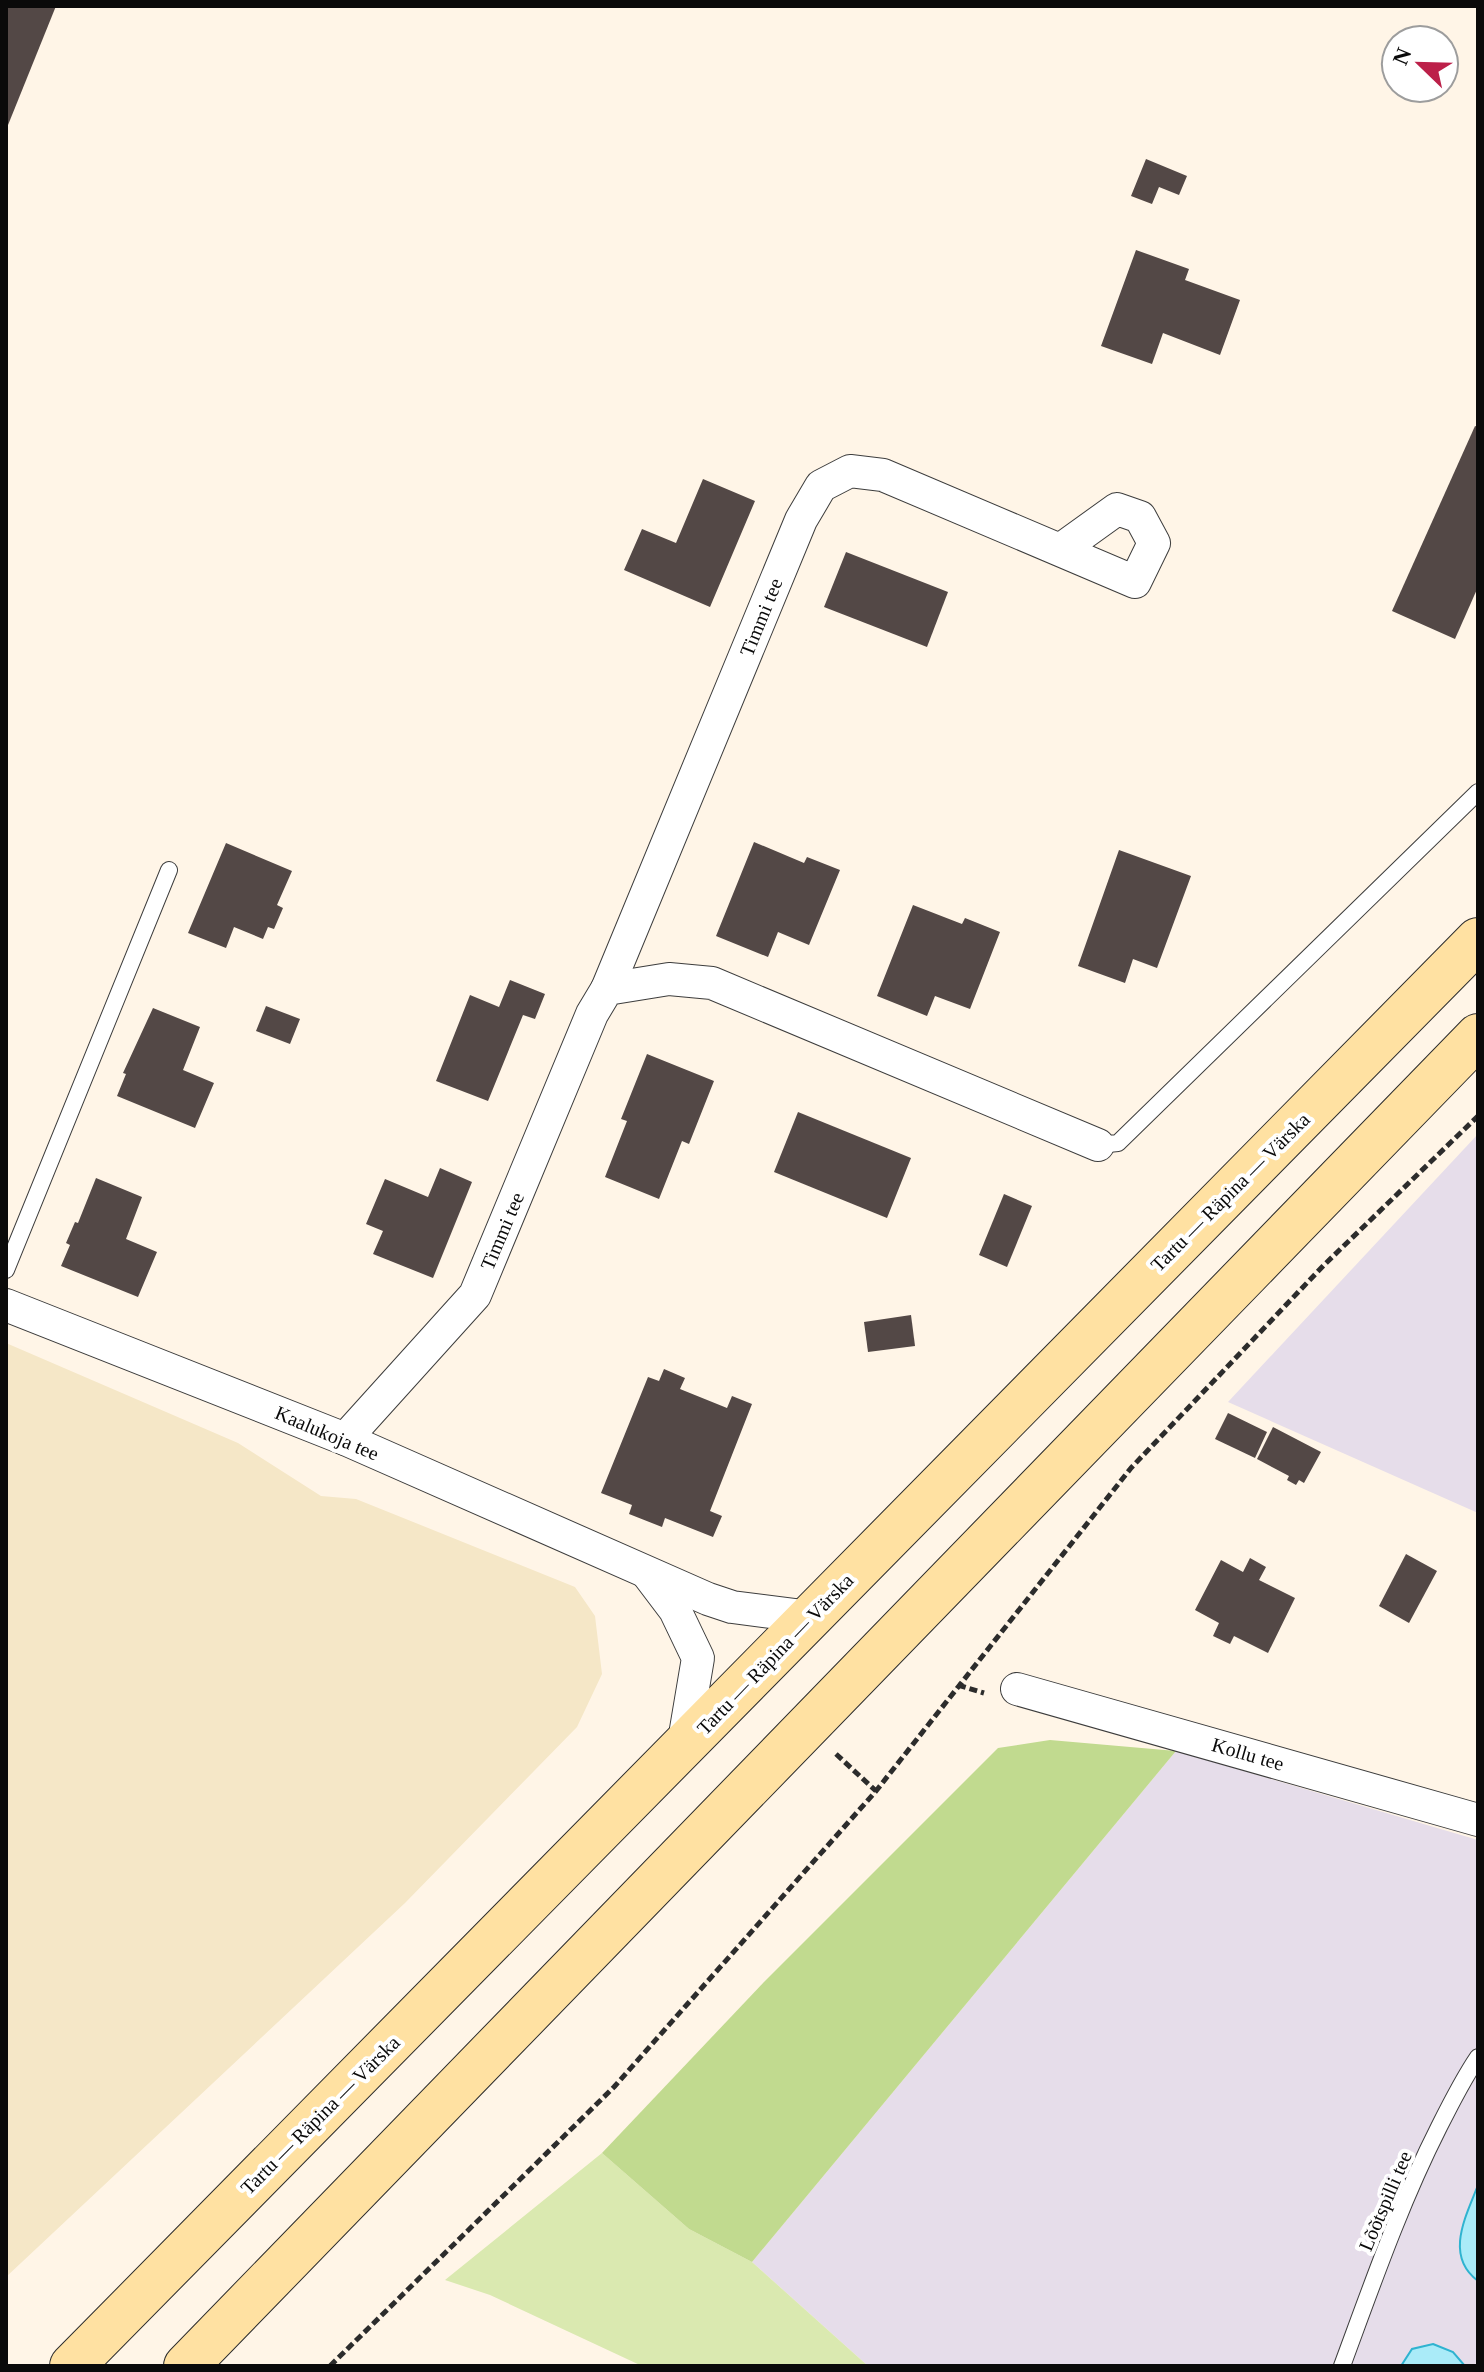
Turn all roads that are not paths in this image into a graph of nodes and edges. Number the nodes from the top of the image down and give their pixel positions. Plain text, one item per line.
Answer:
1 (1060, 550) dead end
2 (1478, 792) edge
3 (169, 870) dead end
4 (1478, 940) edge
5 (607, 989) junction
6 (1478, 1036) edge
7 (1098, 1145) joint
8 (6, 1270) edge
9 (6, 1305) edge
10 (345, 1439) junction
11 (645, 1571) junction
12 (811, 1617) junction
13 (1017, 1689) dead end
14 (683, 1748) junction
15 (1478, 1820) edge
16 (1478, 2057) edge
17 (72, 2366) edge
18 (186, 2366) edge
19 (1342, 2366) edge

1 - 5 street, Timmi tee
2 - 7 lane
3 - 8 lane
4 - 12 main road, Tartu — Räpina — Värska
5 - 7 street
5 - 10 street, Timmi tee
6 - 18 main road
9 - 10 street, Kaalukoja tee
10 - 11 street, Kaalukoja tee
11 - 12 street, Kaalukoja tee
11 - 14 street, Kaalukoja tee
12 - 14 main road, Tartu — Räpina — Värska
13 - 15 street, Kollu tee
14 - 17 main road, Tartu — Räpina — Värska
16 - 19 lane, Lõõtspilli tee

